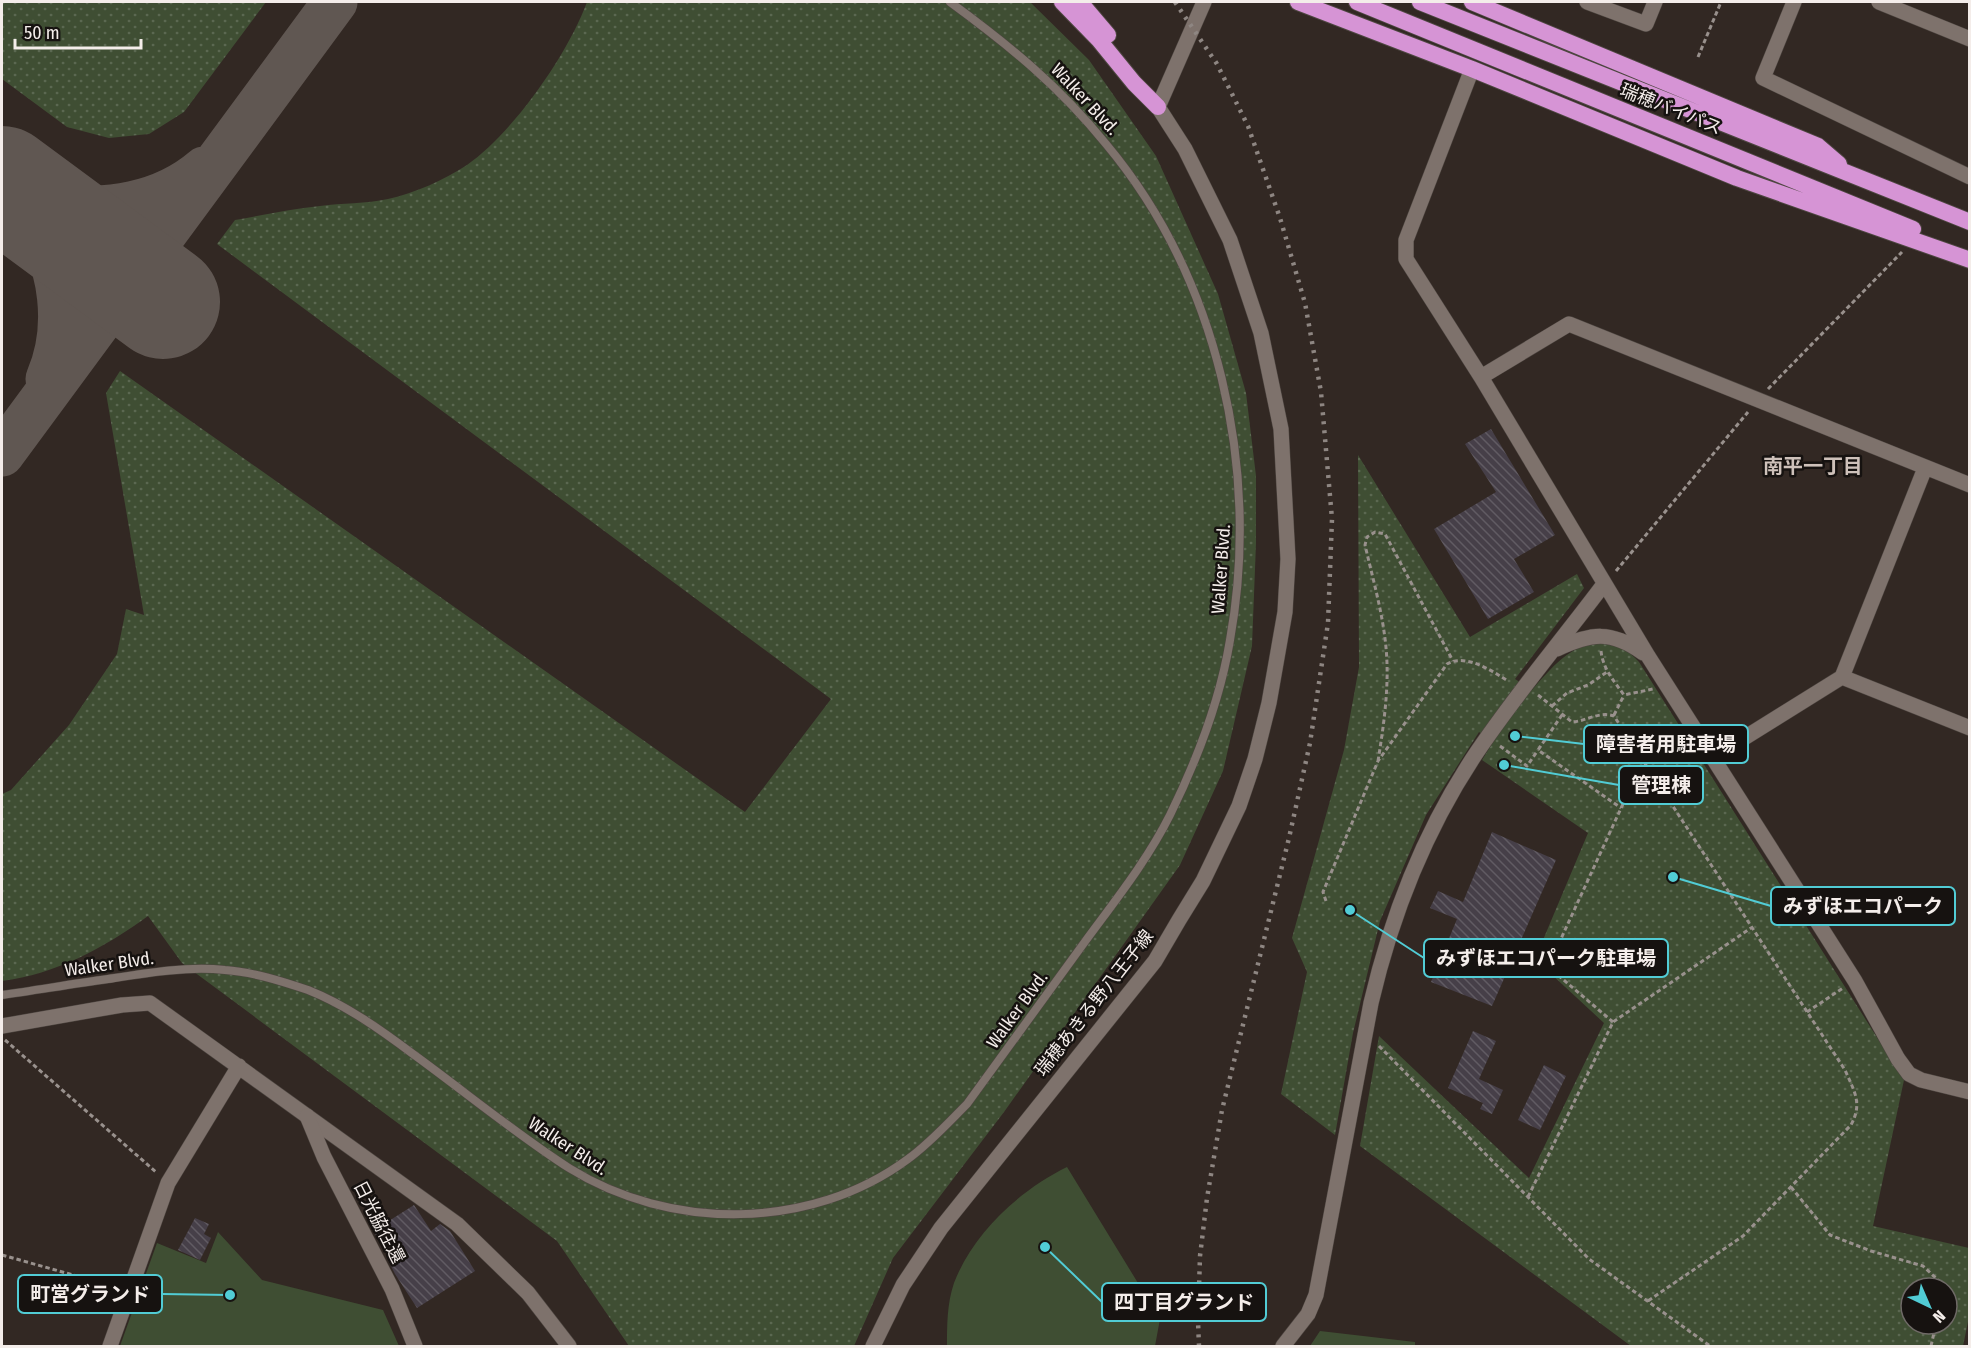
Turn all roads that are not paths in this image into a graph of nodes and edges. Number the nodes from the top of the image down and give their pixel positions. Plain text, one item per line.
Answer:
1 (950, 2) edge
2 (1062, 2) edge
3 (1080, 2) edge
4 (1204, 2) edge
5 (1298, 2) edge
6 (1357, 2) edge
7 (1420, 2) edge
8 (1472, 2) edge
9 (1587, 2) edge
10 (1655, 2) edge
11 (1794, 2) edge
12 (1879, 2) edge
13 (1921, 2) edge
14 (1915, 17) junction
15 (1970, 39) edge
16 (1472, 69) junction
17 (1158, 106) junction
18 (1849, 173) junction
19 (1968, 173) edge
20 (1970, 222) edge
21 (1970, 252) edge
22 (1970, 260) edge
23 (1481, 377) junction
24 (1925, 468) junction
25 (1970, 486) edge
26 (1604, 584) junction
27 (1554, 650) junction
28 (1648, 656) junction
29 (1842, 677) junction
30 (1970, 728) edge
31 (1712, 758) junction
32 (2, 995) edge
33 (2, 1026) edge
34 (239, 1066) junction
35 (1970, 1092) edge
36 (307, 1116) junction
37 (110, 1347) edge
38 (415, 1347) edge
39 (569, 1347) edge
40 (873, 1347) edge
41 (1283, 1347) edge

1 - 32 lane, Walker Blvd.
2 - 17 highway
3 - 17 highway
4 - 17 street
5 - 16 highway
6 - 21 highway, 瑞穂バイパス
7 - 18 highway, 瑞穂バイパス
8 - 18 highway
9 - 10 street
11 - 19 street
12 - 14 street
13 - 14 street
14 - 15 street
16 - 22 highway
16 - 23 street
17 - 40 street, 瑞穂あきる野八王子線
18 - 20 highway, 瑞穂バイパス
23 - 24 street
23 - 26 street
24 - 25 street
24 - 29 street
26 - 27 street
26 - 28 street
27 - 28 street
27 - 41 street
28 - 31 street
29 - 30 street
29 - 31 street
31 - 35 street
33 - 34 street
34 - 36 street
34 - 37 street
36 - 38 street, 日光脇往還
36 - 39 street

